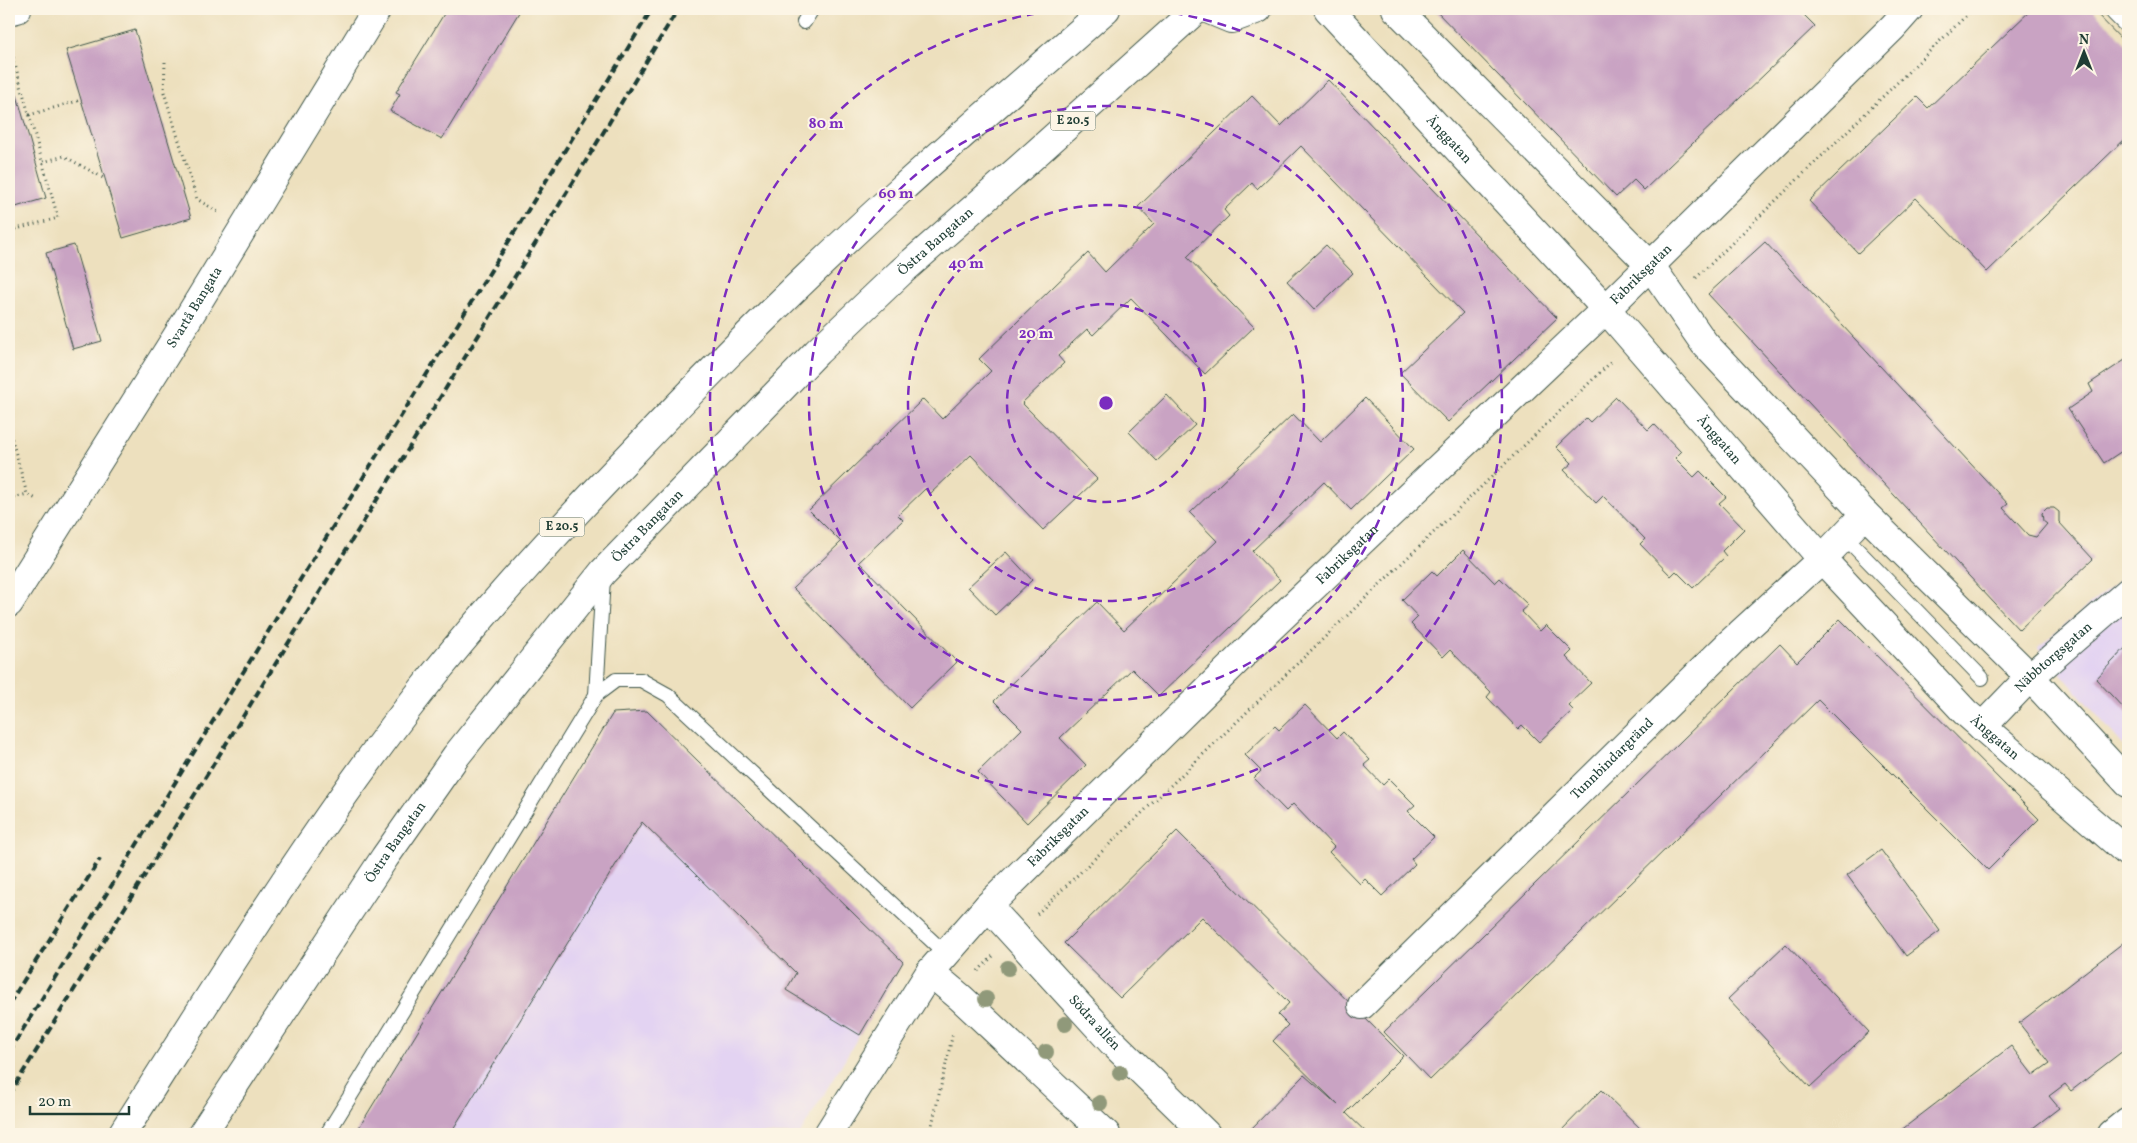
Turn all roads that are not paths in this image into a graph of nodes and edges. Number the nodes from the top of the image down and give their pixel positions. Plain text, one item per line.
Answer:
1 (17, 9) edge
2 (377, 9) edge
3 (812, 9) edge
4 (1106, 9) edge
5 (1197, 9) edge
6 (1207, 9) edge
7 (1258, 9) edge
8 (1328, 9) edge
9 (1396, 9) edge
10 (1909, 9) edge
11 (2119, 9) edge
12 (9, 11) edge
13 (2128, 18) edge
14 (804, 22) dead end
15 (1650, 265) junction
16 (1606, 309) junction
17 (1865, 514) junction
18 (1844, 536) junction
19 (1822, 559) junction
20 (603, 572) junction
21 (2128, 592) edge
22 (9, 603) edge
23 (2030, 677) junction
24 (1982, 678) dead end
25 (596, 695) junction
26 (1982, 727) junction
27 (2128, 783) edge
28 (2128, 853) edge
29 (988, 906) junction
30 (938, 963) junction
31 (1362, 1005) dead end
32 (2128, 1122) edge
33 (122, 1134) edge
34 (202, 1134) edge
35 (327, 1134) edge
36 (828, 1134) edge
37 (1106, 1134) edge
38 (1206, 1134) edge
39 (2112, 1134) edge

1 - 12 street
2 - 22 street, Svartå Bangata
3 - 14 lane
4 - 33 street, E 20.5
5 - 20 street, Östra Bangatan / E 20.5
6 - 7 street
8 - 16 street, Änggatan
9 - 15 street
10 - 15 street, Fabriksgatan
11 - 13 street
15 - 16 street, Fabriksgatan
15 - 17 street
16 - 19 street, Änggatan
16 - 29 street, Fabriksgatan
17 - 18 street, Tunnbindargränd
17 - 23 street
18 - 19 street, Tunnbindargränd
18 - 24 lane
19 - 26 street, Änggatan
19 - 31 street, Tunnbindargränd
20 - 25 lane
20 - 34 street, Östra Bangatan / E 20.5
21 - 23 street, Näbbtorgsgatan
23 - 26 street, Näbbtorgsgatan
23 - 27 street
25 - 30 lane
25 - 35 lane
26 - 28 street, Änggatan
29 - 30 street, Fabriksgatan
29 - 38 street, Södra allén
30 - 36 street, Fabriksgatan
30 - 37 street
32 - 39 street

